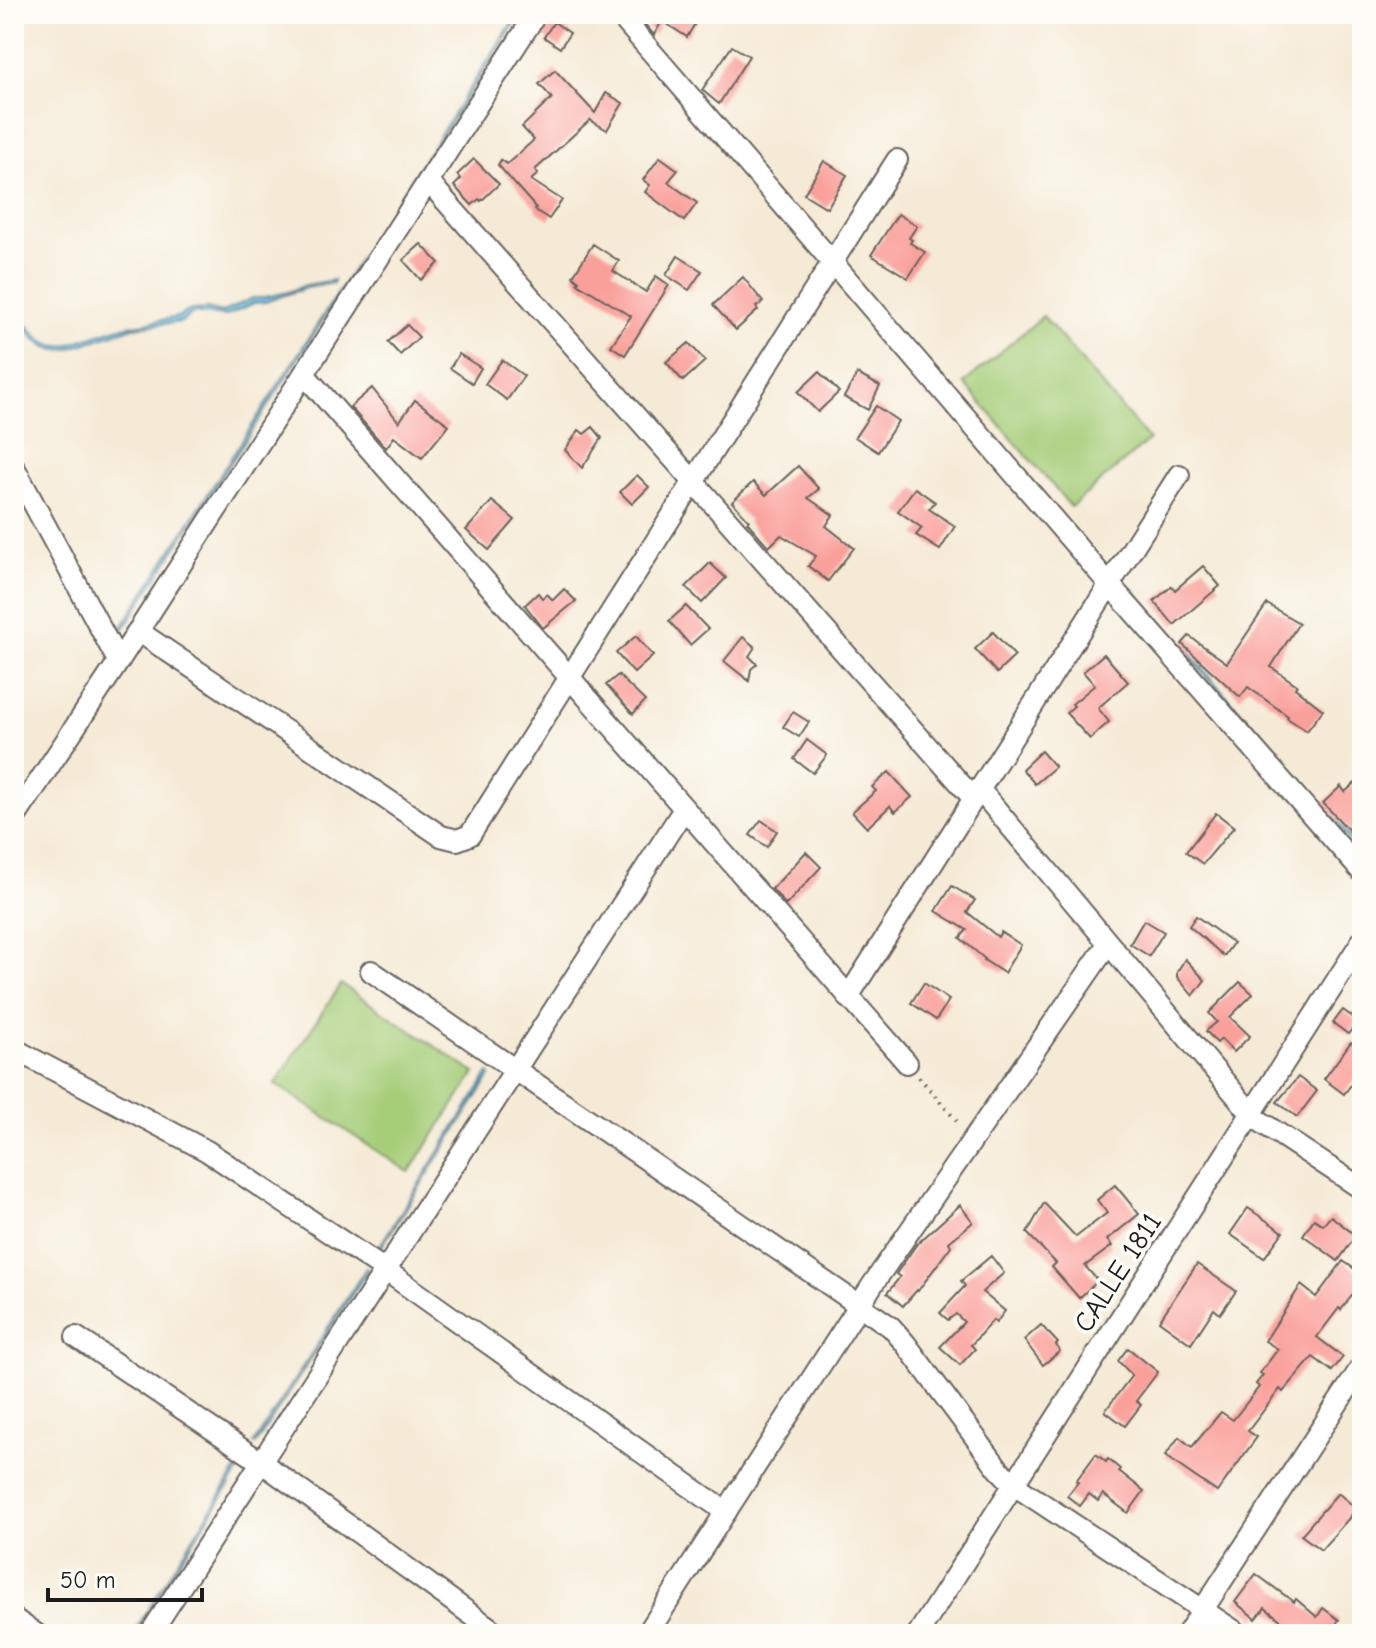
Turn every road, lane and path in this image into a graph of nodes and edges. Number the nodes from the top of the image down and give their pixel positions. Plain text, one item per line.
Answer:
1 (536, 14) edge
2 (619, 14) edge
3 (897, 160) dead end
4 (428, 181) junction
5 (831, 263) junction
6 (304, 374) junction
7 (14, 467) edge
8 (1179, 475) dead end
9 (694, 481) junction
10 (1109, 584) junction
11 (138, 631) junction
12 (118, 661) junction
13 (570, 679) junction
14 (976, 794) junction
15 (684, 809) junction
16 (14, 819) edge
17 (1362, 872) edge
18 (1362, 941) edge
19 (1108, 944) junction
20 (371, 971) dead end
21 (848, 997) junction
22 (14, 1049) edge
23 (907, 1063) joint
24 (515, 1070) junction
25 (1252, 1114) junction
26 (971, 1139) junction
27 (1362, 1189) edge
28 (385, 1270) junction
29 (859, 1306) junction
30 (76, 1337) dead end
31 (1362, 1366) edge
32 (261, 1462) junction
33 (1014, 1485) junction
34 (726, 1512) junction
35 (1202, 1610) junction
36 (14, 1619) edge
37 (36, 1634) edge
38 (150, 1634) edge
39 (498, 1634) edge
40 (647, 1634) edge
41 (918, 1634) edge
42 (1187, 1634) edge
43 (1239, 1634) edge

1 - 4 street
2 - 5 street
3 - 5 street
4 - 6 street
4 - 9 street
5 - 9 street
5 - 10 street
6 - 11 street
6 - 13 street
7 - 12 street
8 - 10 street
9 - 13 street
9 - 14 street
10 - 14 street
10 - 17 street
11 - 12 street
11 - 13 street
12 - 16 street
13 - 15 street
14 - 19 street
14 - 21 street
15 - 21 street
15 - 24 street
18 - 25 street, CALLE 1811
19 - 25 street
19 - 26 street
20 - 24 street
21 - 23 street
22 - 28 street
23 - 26 path
24 - 28 street
24 - 29 street
25 - 27 street
25 - 33 street, CALLE 1811
26 - 29 street
28 - 32 street
28 - 34 street
29 - 33 street
29 - 34 street
30 - 32 street
31 - 35 street
32 - 38 street
32 - 39 street
33 - 35 street
33 - 41 street, CALLE 1811
34 - 40 street
35 - 42 street
35 - 43 street
36 - 37 street

